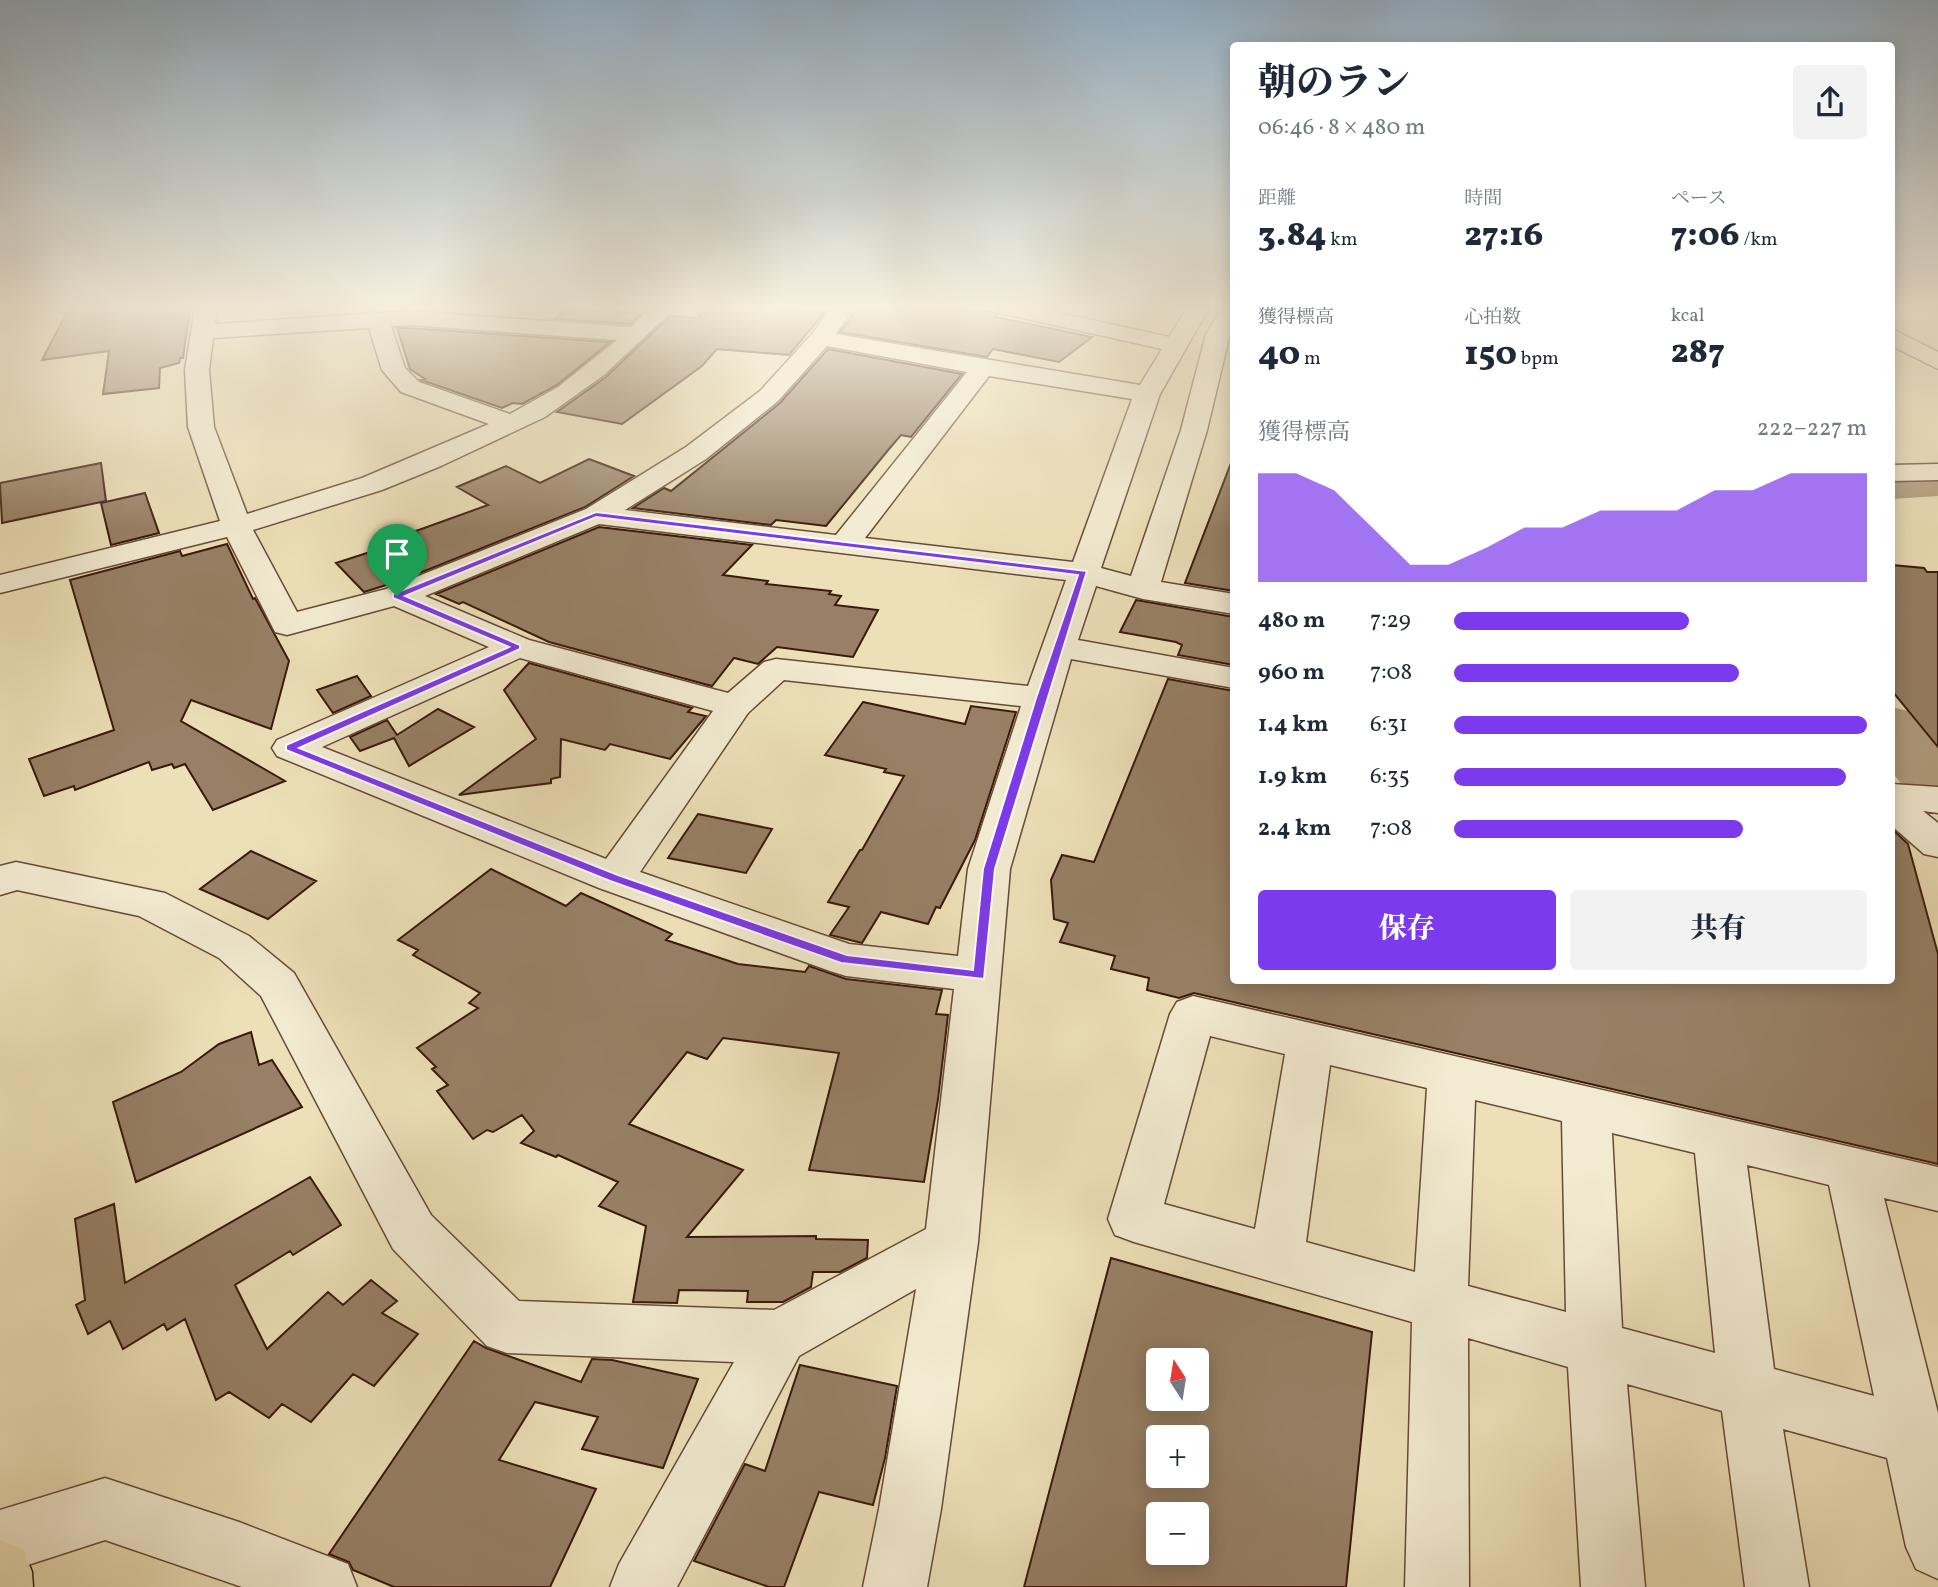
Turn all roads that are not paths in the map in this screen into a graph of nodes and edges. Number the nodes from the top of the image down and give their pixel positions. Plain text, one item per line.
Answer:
1 (198, 382) edge
2 (405, 382) edge
3 (581, 382) edge
4 (781, 382) edge
5 (972, 382) edge
6 (1072, 382) edge
7 (1154, 382) edge
8 (1206, 382) edge
9 (1147, 394) junction
10 (510, 424) junction
11 (1938, 472) edge
12 (1895, 474) edge
13 (596, 515) junction
14 (236, 525) junction
15 (843, 546) junction
16 (1084, 573) junction
17 (0, 584) edge
18 (1143, 589) junction
19 (397, 596) junction
20 (1230, 603) edge
21 (517, 647) junction
22 (1059, 647) junction
23 (1230, 677) edge
24 (1041, 698) junction
25 (735, 706) junction
26 (1895, 796) edge
27 (1938, 800) edge
28 (1895, 808) edge
29 (1938, 844) edge
30 (614, 878) junction
31 (0, 881) edge
32 (979, 975) junction
33 (1310, 1042) junction
34 (1452, 1075) junction
35 (1586, 1107) junction
36 (1718, 1138) junction
37 (1850, 1169) junction
38 (1938, 1189) edge
39 (951, 1242) junction
40 (1277, 1258) junction
41 (1440, 1305) junction
42 (779, 1337) junction
43 (1595, 1347) junction
44 (1748, 1390) junction
45 (1925, 1439) edge
46 (0, 1542) edge
47 (1938, 1547) edge
48 (0, 1572) edge
49 (1, 1587) edge
50 (326, 1587) edge
51 (642, 1587) edge
52 (895, 1587) edge
53 (1437, 1587) edge
54 (1613, 1587) edge
55 (1777, 1587) edge

1 - 14 street
2 - 10 street
3 - 10 street
4 - 13 street
5 - 15 street
6 - 9 street
7 - 9 street
8 - 18 street
9 - 16 street
10 - 14 street
11 - 12 street
13 - 15 street
13 - 19 street
14 - 17 street
14 - 19 street
15 - 16 street
16 - 18 street
16 - 22 street
18 - 20 street
19 - 21 street
21 - 25 street
21 - 30 street
22 - 23 street
22 - 24 street
24 - 25 street
24 - 32 street
25 - 30 street
26 - 27 street
28 - 29 street
30 - 32 street
31 - 42 street
32 - 39 street
33 - 34 street
33 - 40 street
33 - 40 street
34 - 35 street
34 - 41 street
35 - 36 street
35 - 43 street
36 - 37 street
36 - 44 street
37 - 38 street
37 - 45 street
39 - 42 street
39 - 52 street
40 - 41 street
41 - 43 street
41 - 53 street
42 - 51 street
43 - 44 street
43 - 54 street
44 - 45 street
44 - 55 street
45 - 47 street
46 - 50 street
48 - 49 main road

